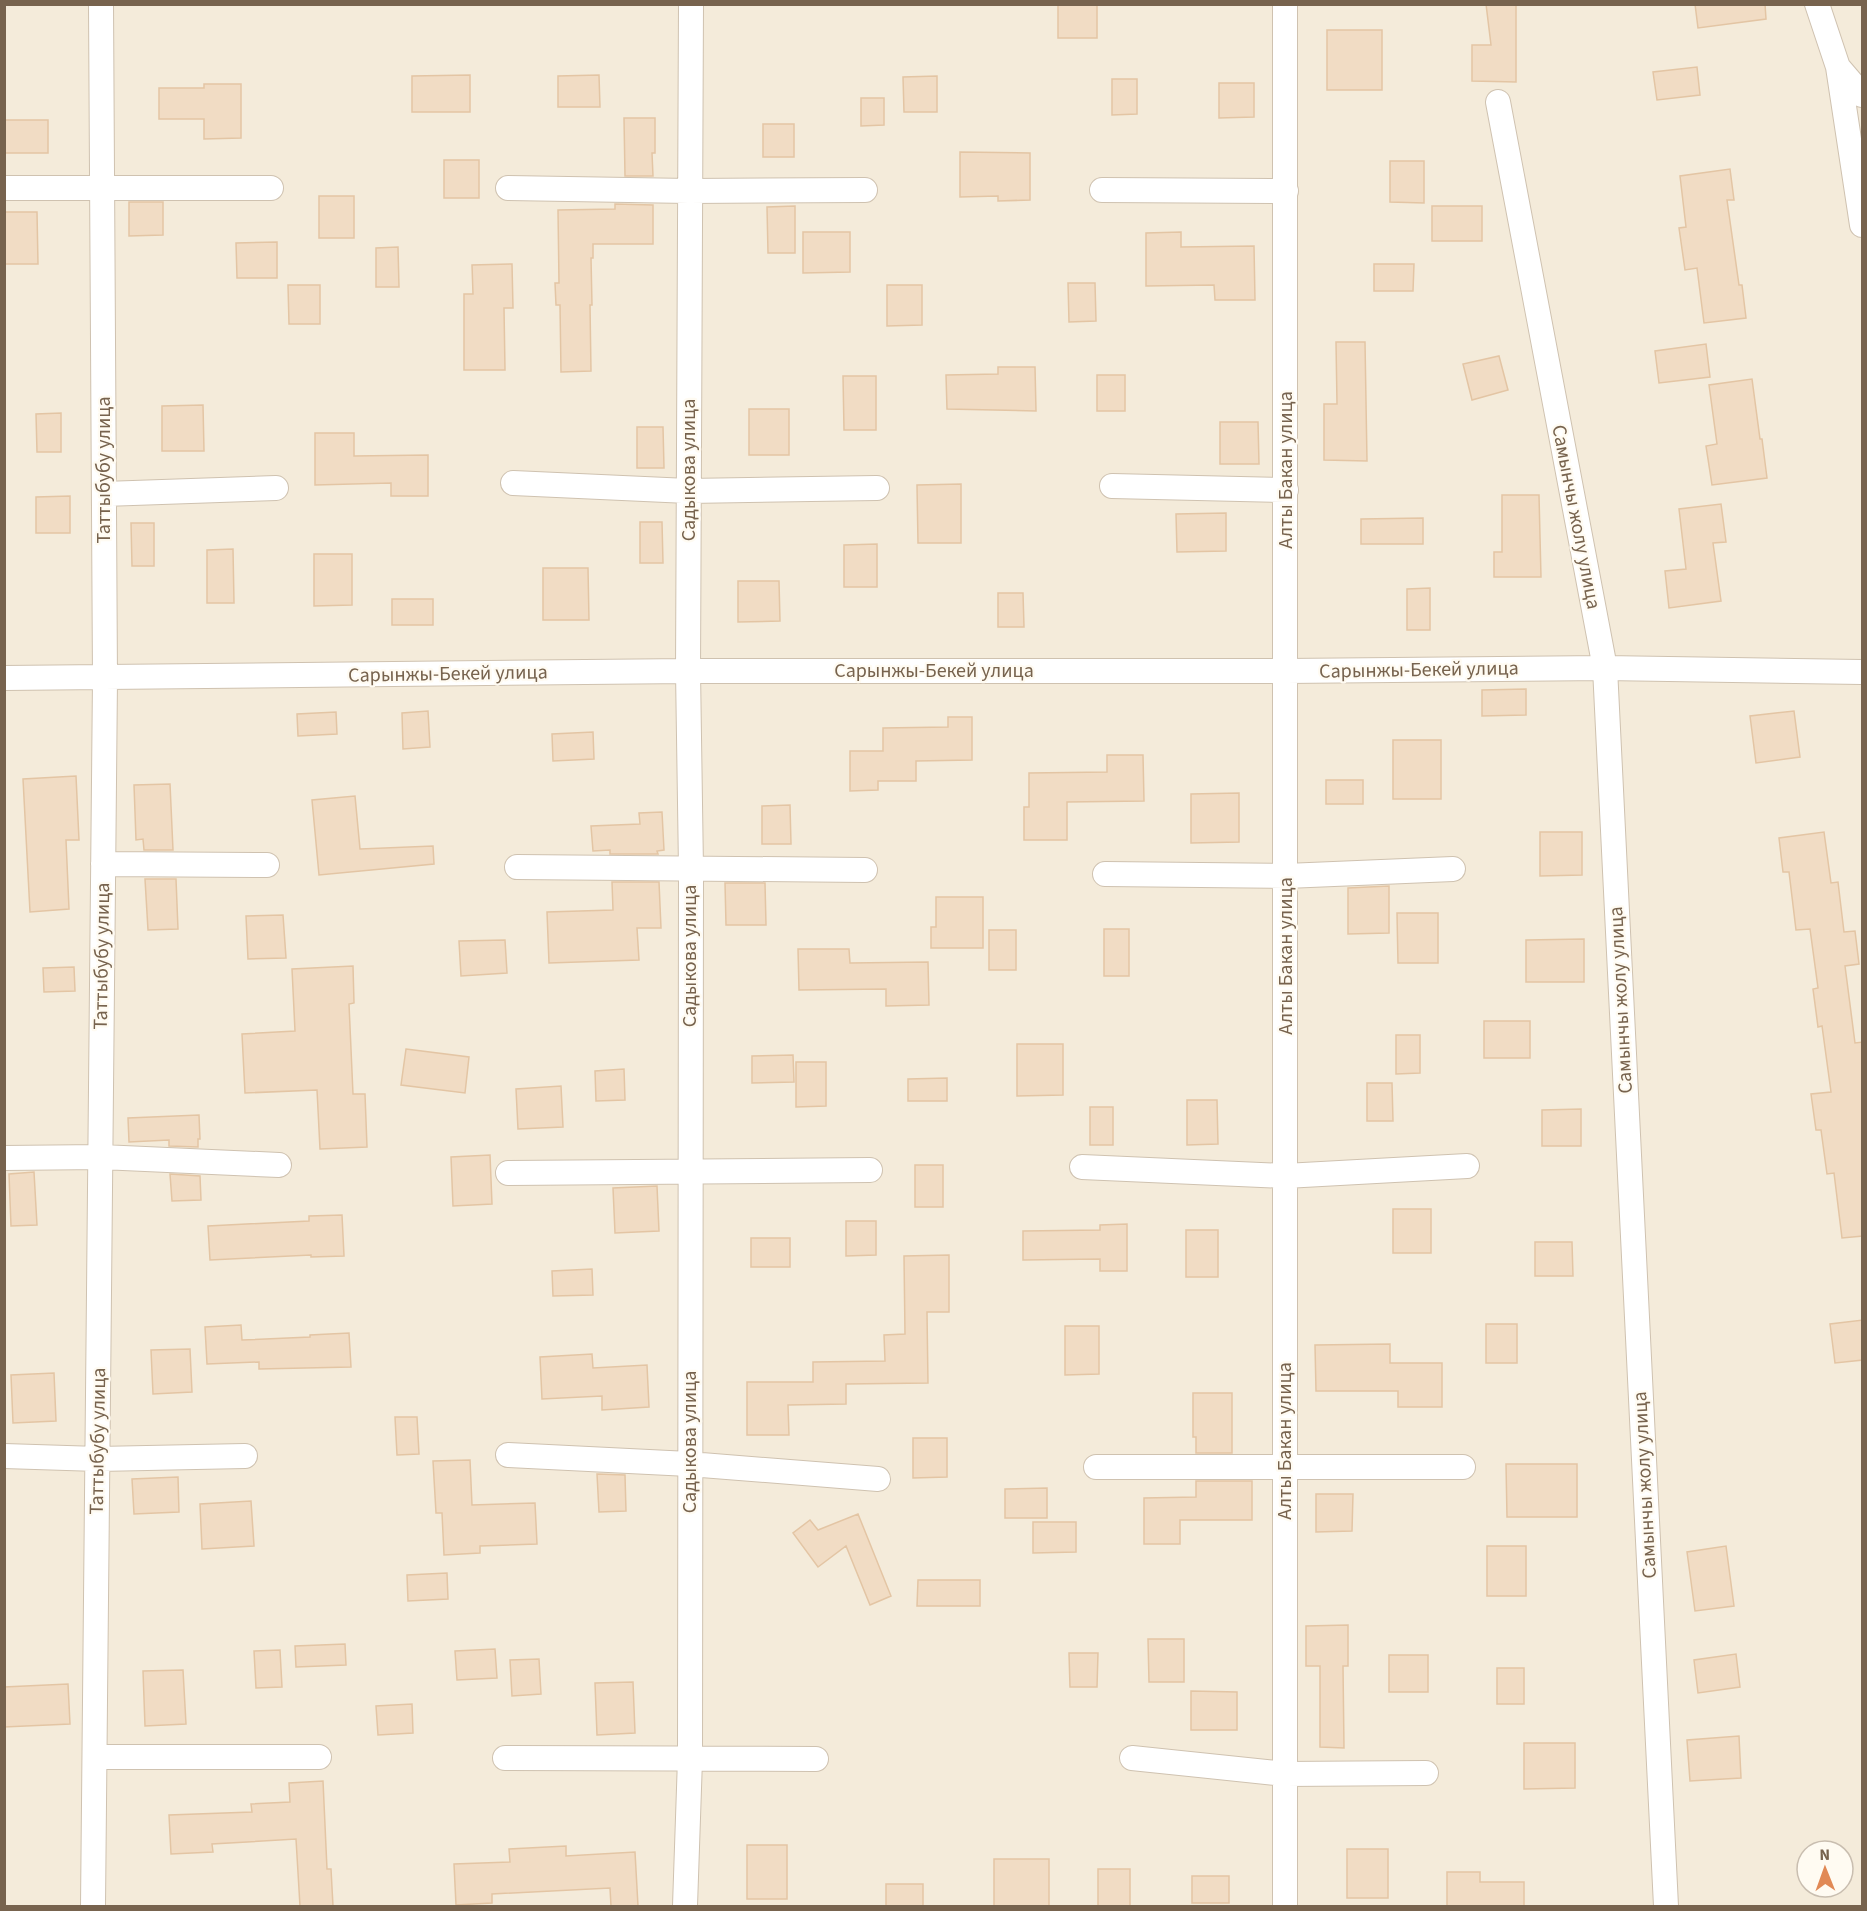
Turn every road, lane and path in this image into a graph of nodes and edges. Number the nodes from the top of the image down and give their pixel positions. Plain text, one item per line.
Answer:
1 (101, 4) edge
2 (691, 4) edge
3 (1285, 4) edge
4 (1817, 4) edge
5 (1838, 67) junction
6 (1863, 95) edge
7 (1498, 102) dead end
8 (4, 188) edge
9 (271, 188) dead end
10 (508, 188) dead end
11 (102, 189) junction
12 (865, 190) dead end
13 (1102, 190) dead end
14 (689, 191) junction
15 (1286, 191) junction
16 (1863, 225) edge
17 (513, 483) dead end
18 (1112, 486) dead end
19 (276, 488) dead end
20 (876, 488) dead end
21 (1286, 490) junction
22 (688, 491) junction
23 (104, 494) junction
24 (1605, 668) junction
25 (688, 671) junction
26 (1286, 671) junction
27 (1863, 672) edge
28 (4, 678) edge
29 (105, 679) junction
30 (103, 864) junction
31 (267, 865) dead end
32 (517, 867) dead end
33 (690, 869) junction
34 (1453, 869) dead end
35 (866, 870) dead end
36 (1105, 874) dead end
37 (1286, 876) junction
38 (100, 1156) junction
39 (4, 1158) edge
40 (279, 1165) dead end
41 (1467, 1166) dead end
42 (1082, 1167) dead end
43 (870, 1170) dead end
44 (508, 1173) dead end
45 (690, 1173) junction
46 (1285, 1176) junction
47 (508, 1455) dead end
48 (4, 1456) edge
49 (245, 1456) dead end
50 (98, 1459) junction
51 (689, 1464) junction
52 (1096, 1467) dead end
53 (1463, 1467) dead end
54 (1285, 1468) junction
55 (878, 1479) dead end
56 (95, 1756) junction
57 (319, 1757) dead end
58 (505, 1758) dead end
59 (1132, 1758) dead end
60 (690, 1759) junction
61 (816, 1759) dead end
62 (1426, 1773) dead end
63 (1285, 1774) junction
64 (93, 1906) edge
65 (685, 1906) edge
66 (1285, 1906) edge
67 (1666, 1906) edge

1 - 11 street, Таттыбубу улица
2 - 14 street, Садыкова улица
3 - 15 street, Алты Бакан улица
4 - 5 street
5 - 6 street
5 - 16 street
7 - 24 street, Самынчы жолу улица
8 - 11 street
9 - 11 street
10 - 14 street
11 - 23 street, Таттыбубу улица
12 - 14 street
13 - 15 street
14 - 22 street, Садыкова улица
15 - 21 street, Алты Бакан улица
17 - 22 street
18 - 21 street
19 - 23 street
20 - 22 street
21 - 26 street, Алты Бакан улица
22 - 25 street, Садыкова улица
23 - 29 street, Таттыбубу улица
24 - 26 street, Сарынжы-Бекей улица
24 - 27 street, Сарынжы-Бекей улица
24 - 67 street, Самынчы жолу улица
25 - 26 street, Сарынжы-Бекей улица
25 - 29 street, Сарынжы-Бекей улица
25 - 33 street, Садыкова улица
26 - 37 street, Алты Бакан улица
28 - 29 street, Сарынжы-Бекей улица
29 - 30 street, Таттыбубу улица
30 - 31 street
30 - 38 street, Таттыбубу улица
32 - 33 street
33 - 35 street
33 - 45 street, Садыкова улица
34 - 37 street
36 - 37 street
37 - 46 street, Алты Бакан улица
38 - 39 street
38 - 40 street
38 - 50 street, Таттыбубу улица
41 - 46 street
42 - 46 street
43 - 45 street
44 - 45 street
45 - 51 street, Садыкова улица
46 - 54 street, Алты Бакан улица
47 - 51 street
48 - 50 street
49 - 50 street
50 - 56 street, Таттыбубу улица
51 - 55 street
51 - 60 street, Садыкова улица
52 - 54 street
53 - 54 street
54 - 63 street, Алты Бакан улица
56 - 57 street
56 - 64 street, Таттыбубу улица
58 - 60 street
59 - 63 street
60 - 61 street
60 - 65 street, Садыкова улица
62 - 63 street
63 - 66 street, Алты Бакан улица

